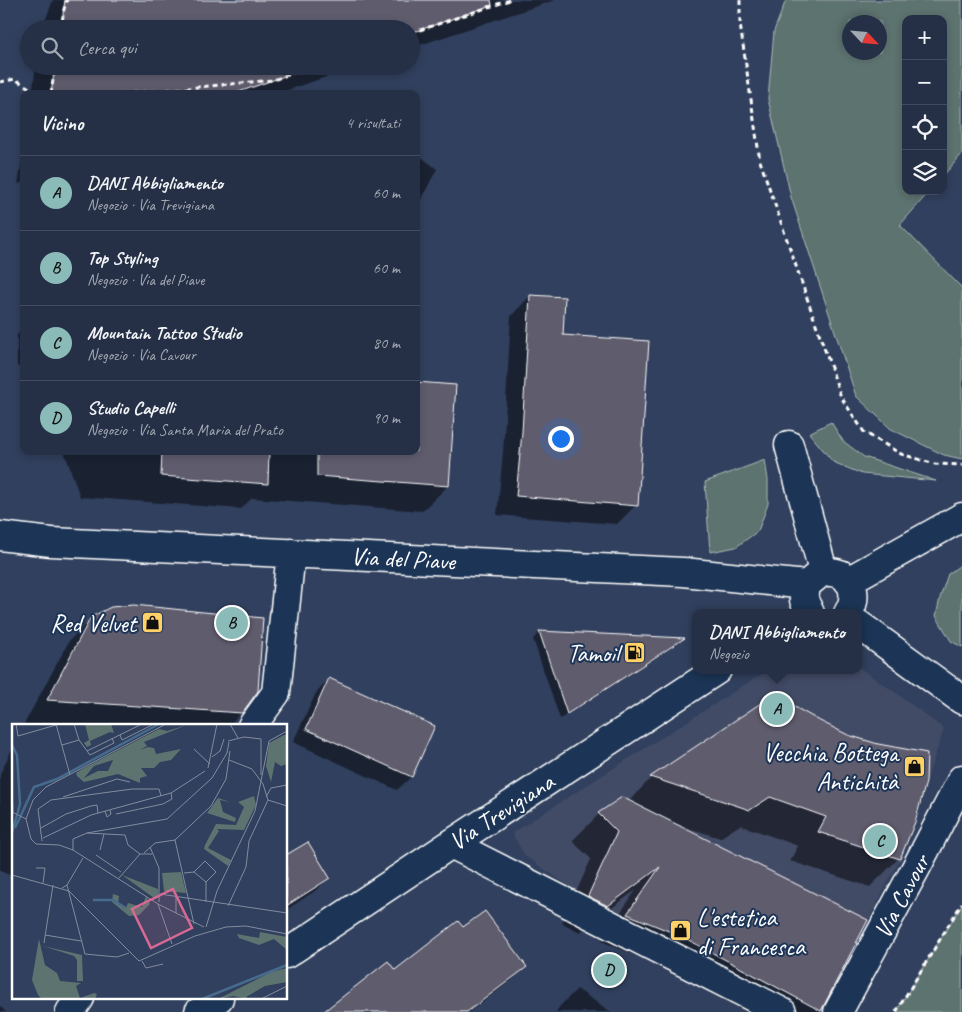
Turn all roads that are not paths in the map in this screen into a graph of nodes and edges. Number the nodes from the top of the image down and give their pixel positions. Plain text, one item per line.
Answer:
1 (789, 445) dead end
2 (962, 517) edge
3 (0, 536) edge
4 (291, 553) junction
5 (815, 578) junction
6 (848, 581) junction
7 (807, 609) edge
8 (851, 609) edge
9 (862, 627) edge
10 (711, 674) edge
11 (962, 700) edge
12 (253, 724) edge
13 (962, 780) edge
14 (451, 844) junction
15 (288, 953) edge
16 (79, 1000) edge
17 (216, 1000) edge
18 (70, 1012) edge
19 (199, 1012) edge
20 (782, 1012) edge
21 (838, 1012) edge

1 - 5 street
2 - 6 street
3 - 4 street, Via del Piave
4 - 5 street, Via del Piave
4 - 12 street
5 - 6 street, Via del Piave
5 - 7 street
6 - 8 street
9 - 11 street
10 - 14 street, Via Trevigiana
13 - 21 street, Via Cavour
14 - 15 street, Via Trevigiana
14 - 20 street
16 - 18 street
17 - 19 street

